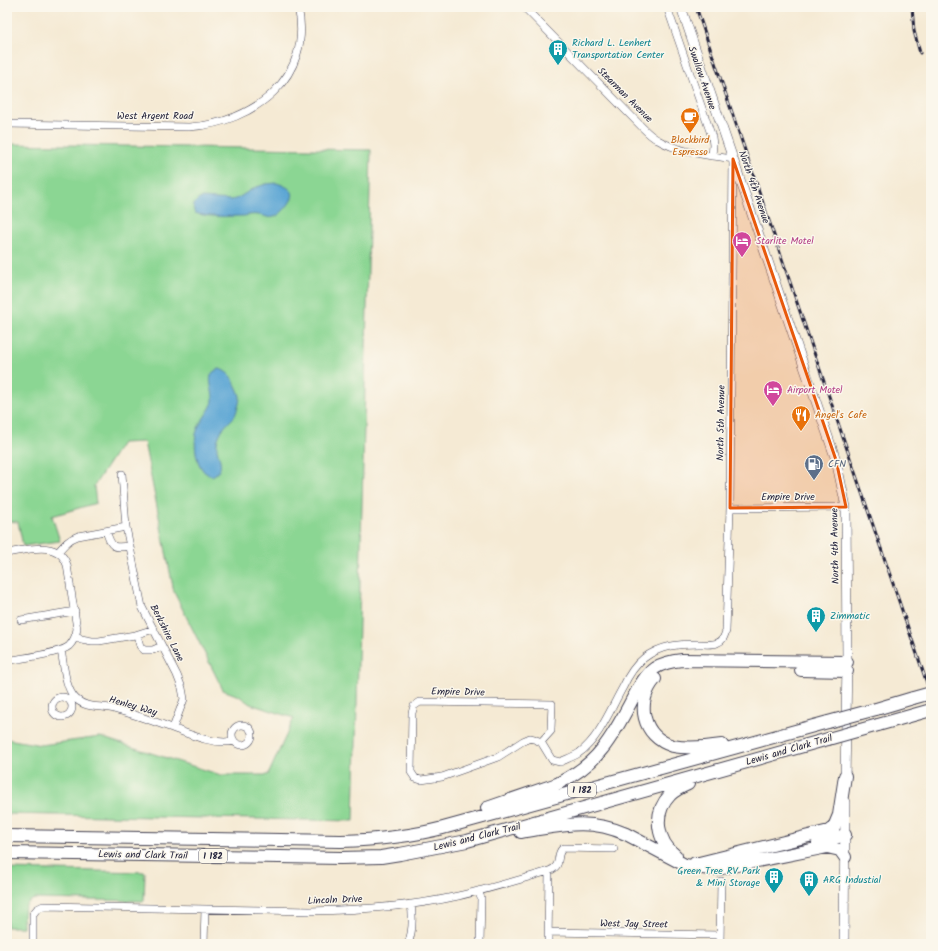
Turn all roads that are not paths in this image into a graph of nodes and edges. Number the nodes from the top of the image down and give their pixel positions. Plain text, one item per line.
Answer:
1 (298, 7) edge
2 (524, 7) edge
3 (667, 7) edge
4 (682, 7) edge
5 (7, 124) edge
6 (712, 156) junction
7 (734, 160) junction
8 (122, 474) dead end
9 (846, 507) junction
10 (730, 508) junction
11 (126, 527) junction
12 (106, 531) junction
13 (130, 546) junction
14 (58, 552) junction
15 (7, 553) edge
16 (75, 611) junction
17 (21, 620) dead end
18 (154, 629) junction
19 (137, 634) junction
20 (76, 635) junction
21 (162, 646) junction
22 (61, 650) junction
23 (7, 661) edge
24 (847, 666) junction
25 (931, 693) edge
26 (926, 712) edge
27 (173, 728) junction
28 (234, 741) dead end
29 (760, 741) junction
30 (541, 742) junction
31 (724, 768) junction
32 (845, 776) junction
33 (829, 831) junction
34 (845, 835) junction
35 (7, 836) edge
36 (404, 837) junction
37 (467, 841) junction
38 (614, 849) dead end
39 (7, 852) edge
40 (845, 857) junction
41 (722, 868) junction
42 (549, 872) junction
43 (721, 881) dead end
44 (478, 891) junction
45 (411, 904) junction
46 (205, 909) junction
47 (548, 932) junction
48 (720, 935) junction
49 (32, 944) edge
50 (204, 944) edge
51 (408, 944) edge
52 (480, 944) edge
53 (548, 944) edge
54 (720, 944) edge
55 (844, 944) edge

1 - 5 street, West Argent Road
2 - 6 street, Stearman Avenue
3 - 6 street, Swallow Avenue
4 - 7 main road, North 4th Avenue
6 - 7 street, Stearman Avenue
7 - 9 main road, North 4th Avenue
7 - 10 street, North 5th Avenue
8 - 11 street, Berkshire Lane
9 - 10 street, Empire Drive
9 - 24 main road, North 4th Avenue
10 - 30 street, North 5th Avenue
11 - 12 street
11 - 13 street, Berkshire Lane
12 - 13 street
12 - 14 street
13 - 18 street, Berkshire Lane
14 - 15 street
14 - 16 street
16 - 17 street
16 - 20 street
18 - 19 street
18 - 21 street, Berkshire Lane
19 - 20 street
19 - 21 street
20 - 22 street
21 - 27 street, Berkshire Lane
22 - 23 street
22 - 27 street, Henley Way
24 - 29 highway
24 - 32 main road, North 4th Avenue
24 - 36 highway
25 - 29 highway, Lewis and Clark Trail / I 182, bridge
26 - 31 highway, Lewis and Clark Trail / I 182, bridge
27 - 28 street, Henley Way
29 - 36 highway, Lewis and Clark Trail / I 182
30 - 30 street, Empire Drive
31 - 33 highway
31 - 37 highway, Lewis and Clark Trail / I 182
32 - 33 highway
32 - 34 main road, North 4th Avenue
33 - 34 highway
34 - 40 main road, North 4th Avenue
34 - 41 highway
35 - 36 highway, Lewis and Clark Trail / I 182
37 - 39 highway, Lewis and Clark Trail / I 182
37 - 41 highway
38 - 42 street
40 - 41 highway
40 - 55 main road, North 4th Avenue
42 - 44 street, Lincoln Drive
42 - 47 street
43 - 48 street
44 - 45 street, Lincoln Drive
44 - 52 street
45 - 46 street, Lincoln Drive
45 - 51 street
46 - 49 street, Lincoln Drive
46 - 50 street
47 - 48 street, West Jay Street
47 - 53 street
48 - 54 street

